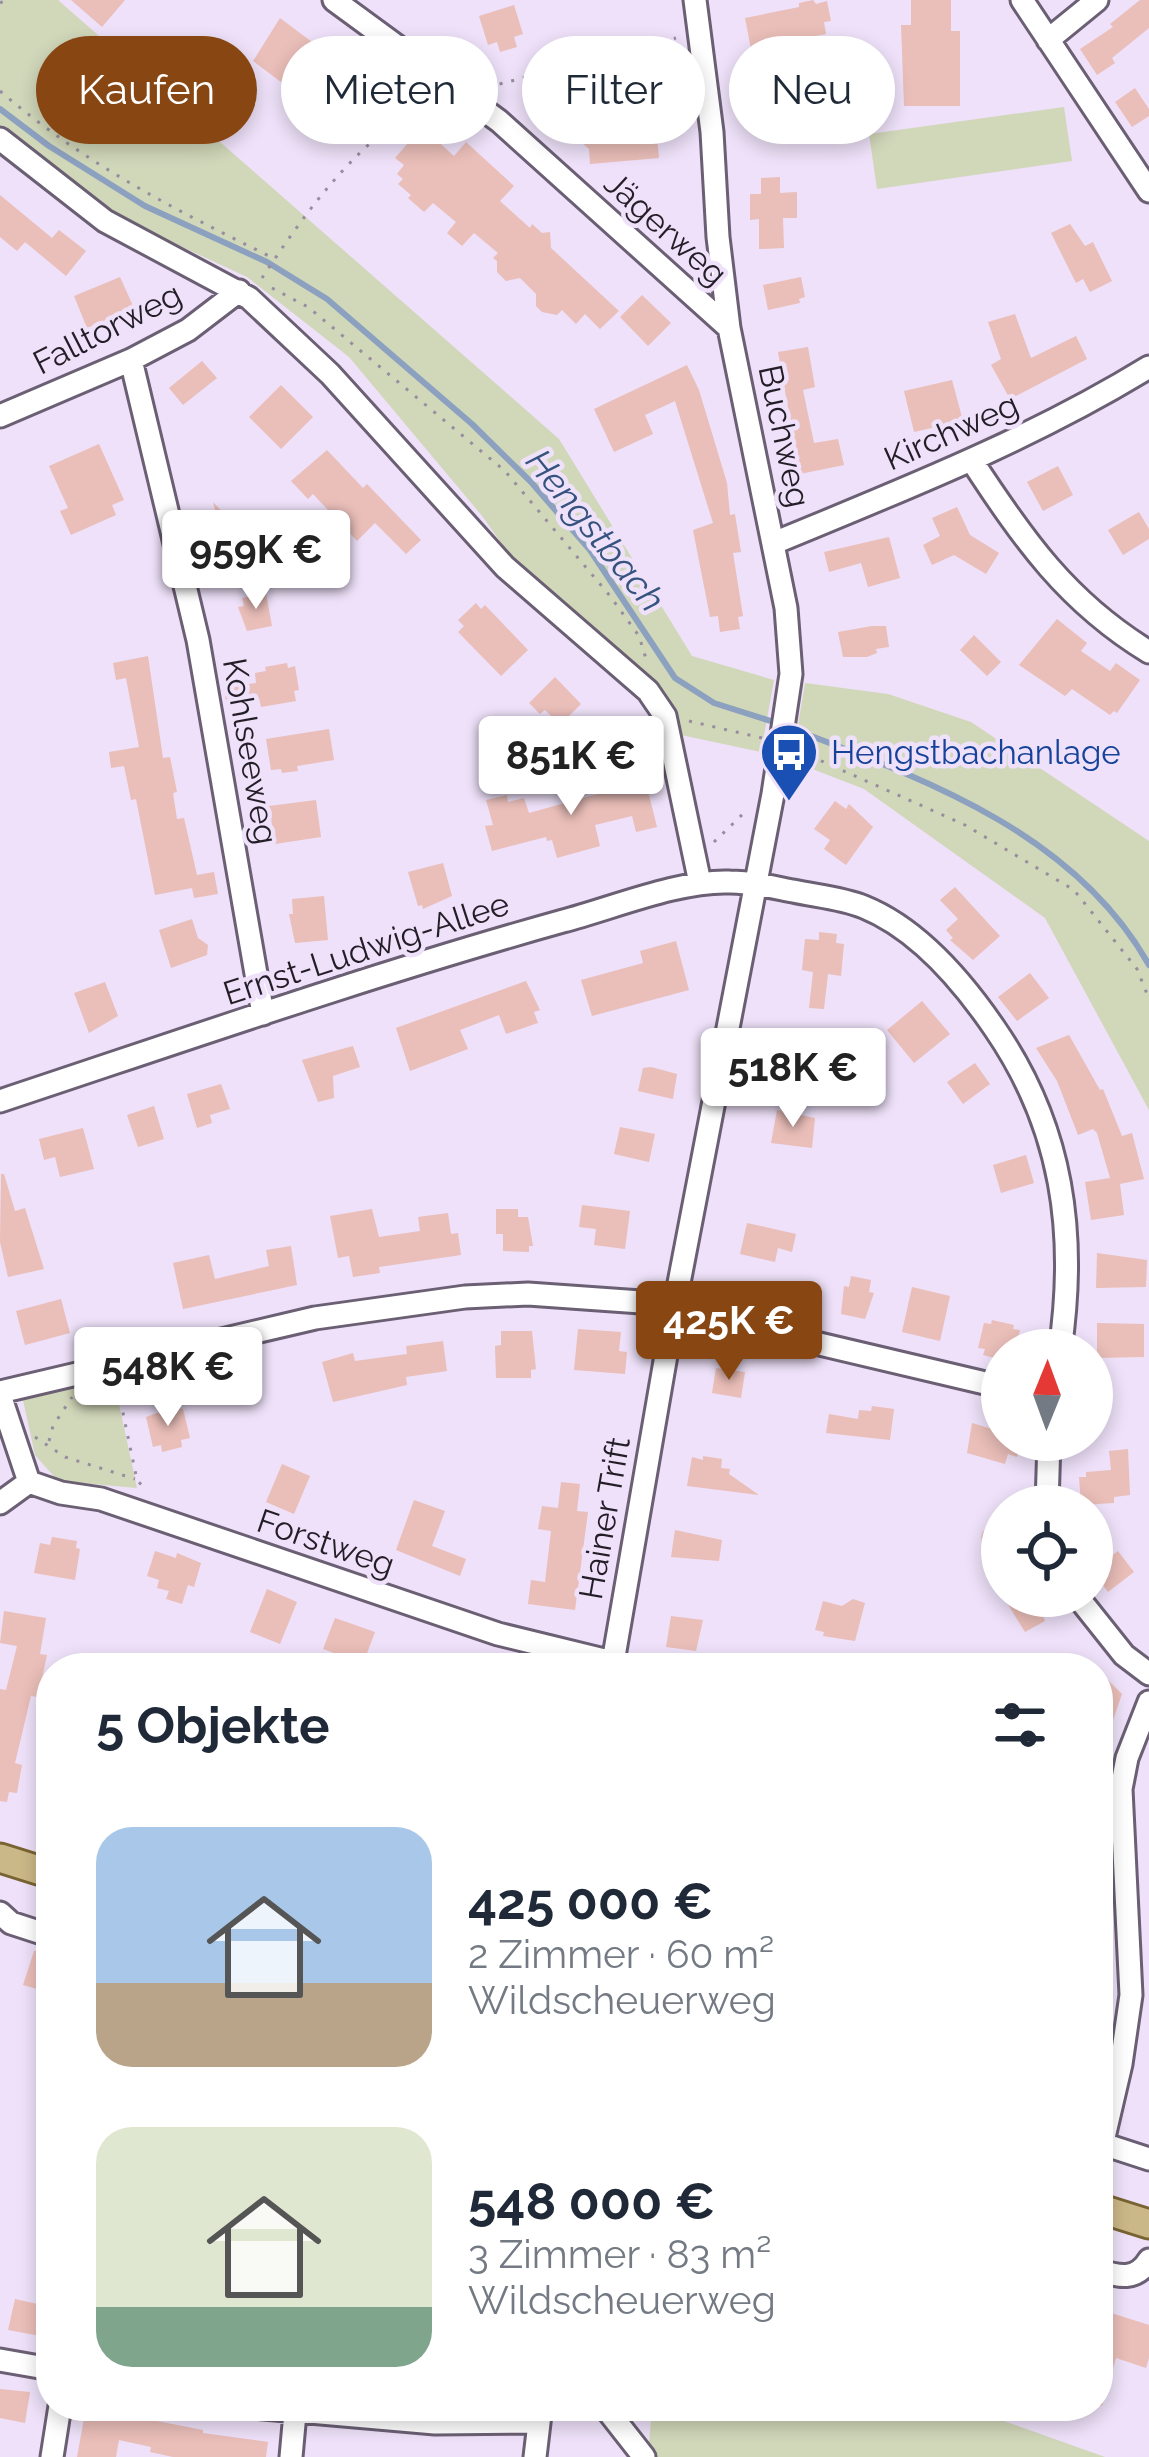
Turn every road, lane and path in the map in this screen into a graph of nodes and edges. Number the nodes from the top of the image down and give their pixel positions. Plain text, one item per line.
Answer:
1 (334, 0) edge
2 (694, 0) edge
3 (1022, 0) edge
4 (1097, 0) edge
5 (1048, 40) junction
6 (0, 91) edge
7 (0, 139) edge
8 (1149, 191) edge
9 (239, 291) junction
10 (729, 328) junction
11 (131, 360) junction
12 (1149, 367) edge
13 (0, 416) edge
14 (972, 461) junction
15 (774, 543) junction
16 (1149, 652) edge
17 (652, 676) dead end
18 (665, 716) junction
19 (780, 742) junction
20 (775, 782) junction
21 (696, 860) junction
22 (700, 883) junction
23 (756, 884) junction
24 (1149, 999) edge
25 (263, 1014) junction
26 (0, 1101) edge
27 (674, 1309) junction
28 (1062, 1329) edge
29 (113, 1364) junction
30 (981, 1382) edge
31 (84, 1388) dead end
32 (0, 1394) edge
33 (14, 1431) junction
34 (49, 1443) junction
35 (137, 1480) junction
36 (29, 1482) junction
37 (0, 1503) edge
38 (170, 1522) junction
39 (1094, 1617) edge
40 (568, 1653) edge
41 (614, 1653) edge
42 (1149, 1674) edge
43 (1149, 1702) edge
44 (1113, 1796) edge
45 (1113, 1834) edge
46 (0, 1858) edge
47 (36, 1869) edge
48 (0, 1913) edge
49 (36, 1931) edge
50 (1113, 2087) edge
51 (1113, 2154) edge
52 (1149, 2158) edge
53 (1113, 2213) edge
54 (1149, 2224) edge
55 (1149, 2260) edge
56 (1113, 2274) edge
57 (0, 2360) edge
58 (36, 2366) edge
59 (58, 2421) edge
60 (294, 2421) edge
61 (407, 2421) edge
62 (458, 2421) edge
63 (539, 2421) edge
64 (616, 2421) edge
65 (52, 2457) edge
66 (291, 2457) edge
67 (536, 2457) edge
68 (644, 2457) edge

1 - 10 street, Jägerweg
2 - 10 street, Buchweg
3 - 5 street
4 - 5 street
5 - 8 street
6 - 17 path
7 - 9 street
9 - 11 street, Falltorweg
9 - 18 street
10 - 15 street, Buchweg
11 - 13 street, Falltorweg
11 - 25 street, Kohlseeweg
12 - 14 street, Kirchweg
14 - 15 street, Kirchweg
14 - 16 street
15 - 19 street, Buchweg
18 - 19 path
18 - 21 street
19 - 20 street, Buchweg
19 - 24 path
20 - 21 path
20 - 23 street, Buchweg
21 - 22 street
22 - 23 street, Ernst-Ludwig-Allee
22 - 25 street, Ernst-Ludwig-Allee
23 - 27 street, Hainer Trift
23 - 28 street, Ernst-Ludwig-Allee
25 - 26 street, Ernst-Ludwig-Allee
27 - 29 street
27 - 30 street
27 - 41 street, Hainer Trift
29 - 32 street
29 - 35 path
31 - 34 path
32 - 33 street
33 - 34 path
33 - 36 street
34 - 35 path
35 - 38 path
36 - 37 street
36 - 38 street, Forstweg
38 - 40 street, Forstweg
39 - 42 street
43 - 44 street
45 - 50 street
46 - 47 main road
48 - 49 street
51 - 52 street
53 - 54 main road
55 - 56 street
57 - 58 street
59 - 65 street
60 - 66 street
61 - 62 street
63 - 67 street
64 - 68 street

